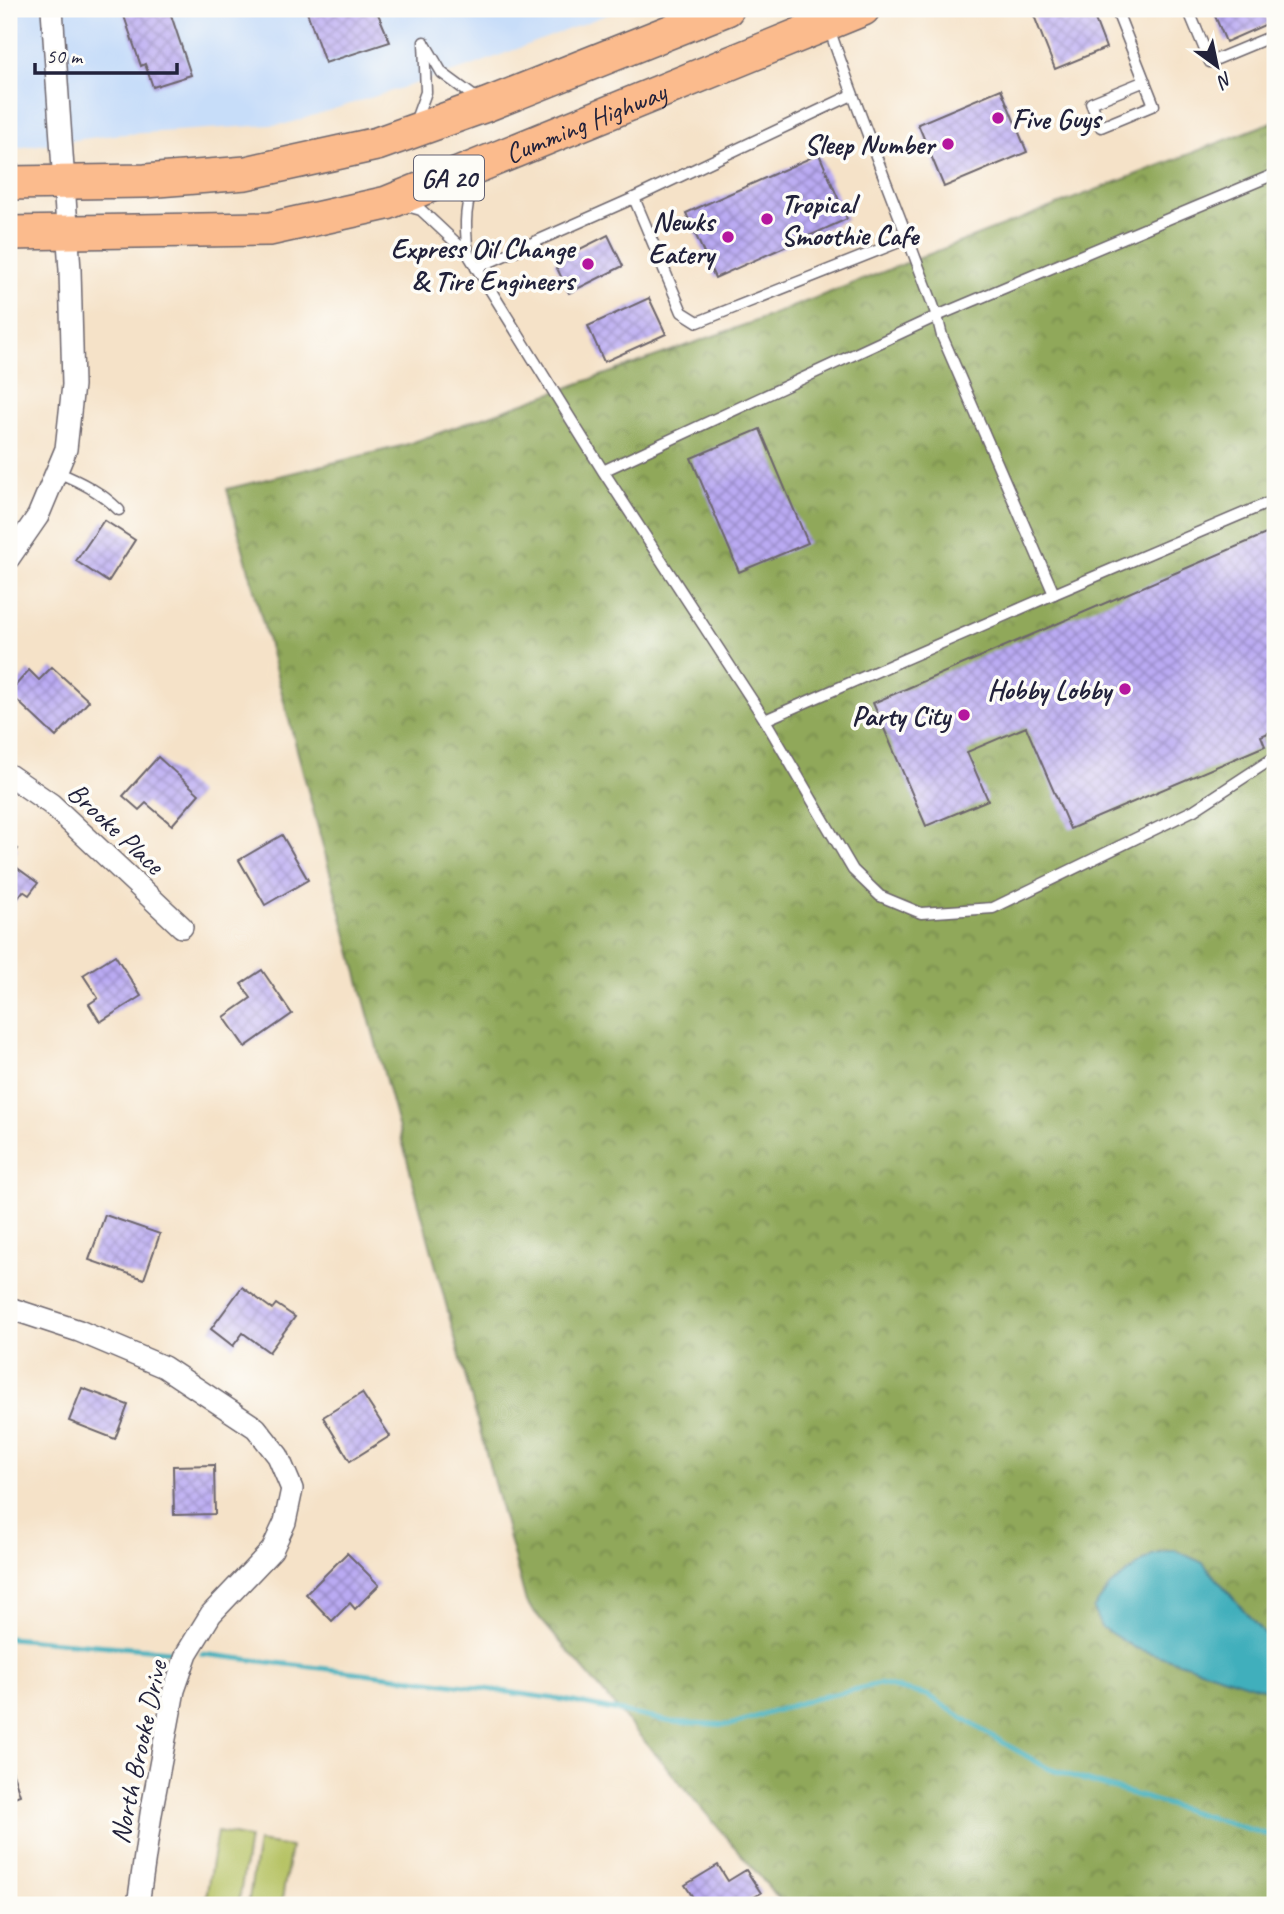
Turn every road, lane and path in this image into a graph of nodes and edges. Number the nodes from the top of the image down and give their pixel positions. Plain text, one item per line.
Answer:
1 (52, 9) edge
2 (727, 9) edge
3 (863, 9) edge
4 (1116, 9) edge
5 (1188, 9) edge
6 (825, 16) edge
7 (1275, 35) edge
8 (1145, 81) junction
9 (852, 95) junction
10 (486, 105) junction
11 (411, 131) junction
12 (479, 166) junction
13 (1275, 174) edge
14 (63, 182) junction
15 (9, 183) edge
16 (634, 198) junction
17 (387, 202) junction
18 (9, 233) edge
19 (66, 234) junction
20 (909, 238) junction
21 (468, 254) junction
22 (476, 268) junction
23 (937, 316) junction
24 (603, 471) junction
25 (57, 472) junction
26 (1275, 500) edge
27 (119, 510) dead end
28 (9, 558) edge
29 (1054, 594) junction
30 (765, 720) junction
31 (1275, 757) edge
32 (9, 775) edge
33 (182, 927) dead end
34 (9, 1308) edge
35 (138, 1905) edge

1 - 14 street
2 - 10 main road, Cumming Highway / GA 20
3 - 6 main road, Cumming Highway / GA 20
4 - 8 lane
5 - 7 lane
6 - 9 lane
6 - 12 main road, Cumming Highway / GA 20
8 - 8 lane
9 - 16 lane
9 - 20 lane
10 - 11 main road, Cumming Highway / GA 20
10 - 11 lane
11 - 14 main road, Cumming Highway / GA 20
12 - 17 main road, Cumming Highway / GA 20
12 - 21 lane
13 - 23 lane
14 - 15 main road, Cumming Highway / GA 20
14 - 19 street
16 - 20 lane
16 - 22 lane
17 - 19 main road, Cumming Highway / GA 20
17 - 21 lane
18 - 19 main road, Cumming Highway / GA 20
19 - 25 street
20 - 23 lane
21 - 22 lane
22 - 24 lane
23 - 24 lane
23 - 29 lane
24 - 30 lane
25 - 27 lane
25 - 28 street
26 - 29 lane
29 - 30 lane
30 - 31 lane
32 - 33 street, Brooke Place
34 - 35 street, North Brooke Drive

